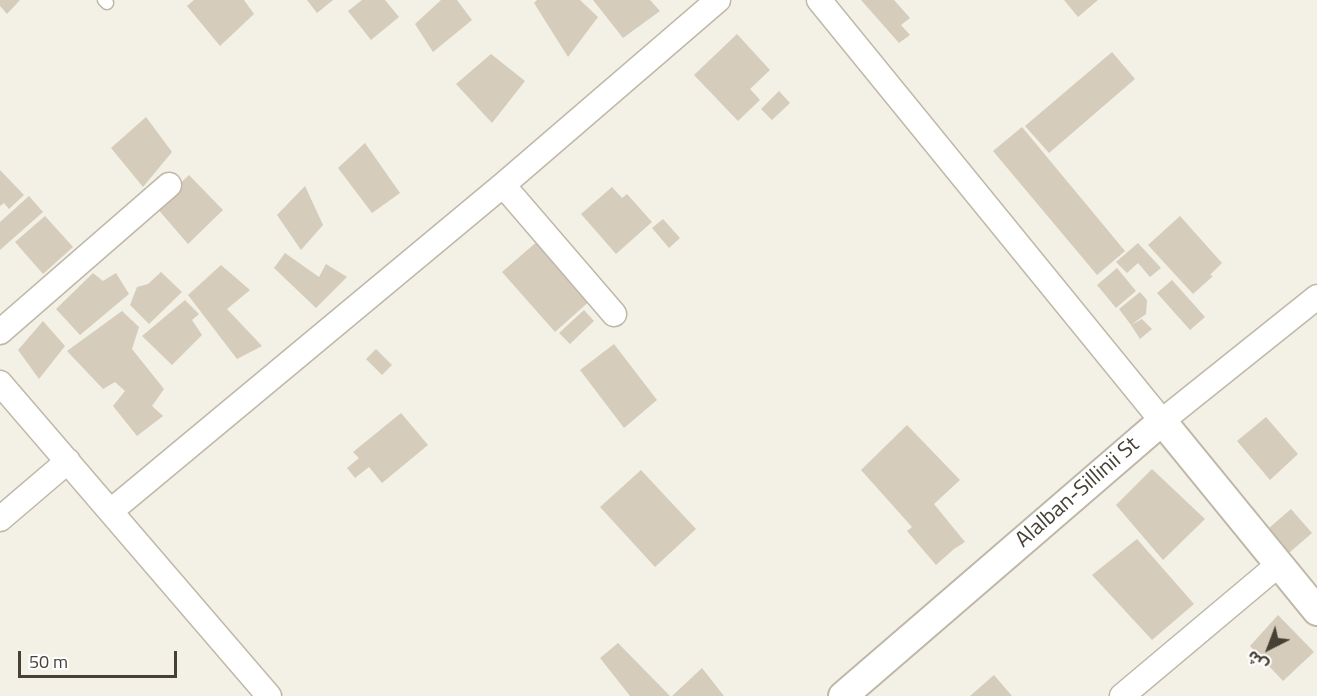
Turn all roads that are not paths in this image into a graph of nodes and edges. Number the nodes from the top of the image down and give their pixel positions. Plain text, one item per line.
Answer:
1 (718, 0) edge
2 (819, 0) edge
3 (169, 185) dead end
4 (503, 185) junction
5 (1317, 297) edge
6 (614, 314) dead end
7 (0, 332) edge
8 (0, 382) edge
9 (1162, 421) junction
10 (68, 461) junction
11 (111, 511) junction
12 (0, 519) edge
13 (1278, 565) junction
14 (1317, 611) edge
15 (269, 696) edge
16 (843, 696) edge
17 (1122, 696) edge

1 - 4 street
2 - 9 street
3 - 7 street
4 - 6 street
4 - 11 street
5 - 9 street, Alalban-Sillinii St
8 - 10 street
9 - 13 street
9 - 16 street, Alalban-Sillinii St
10 - 11 street
10 - 12 street
11 - 15 street
13 - 14 street
13 - 17 street

